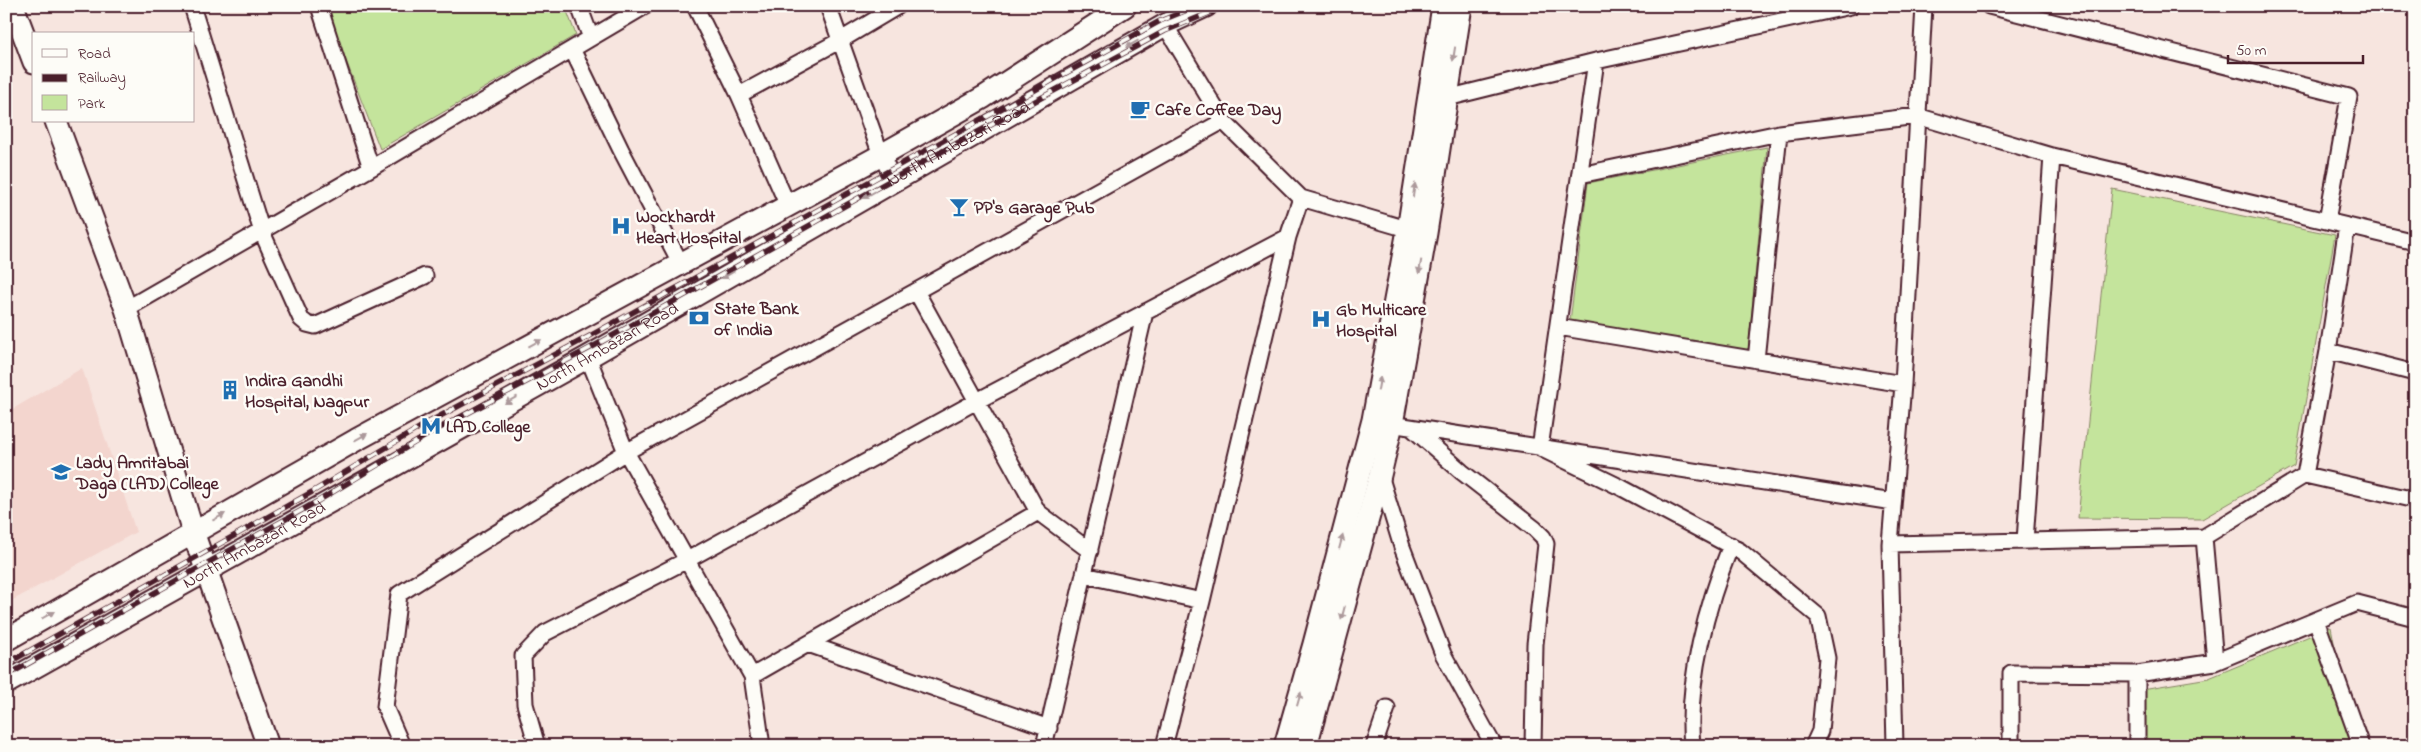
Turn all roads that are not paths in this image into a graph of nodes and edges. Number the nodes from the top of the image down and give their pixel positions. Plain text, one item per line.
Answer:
1 (13, 6) edge
2 (192, 6) edge
3 (318, 6) edge
4 (579, 6) edge
5 (645, 6) edge
6 (695, 6) edge
7 (828, 6) edge
8 (898, 6) edge
9 (1125, 6) edge
10 (1206, 6) edge
11 (1443, 6) edge
12 (1461, 6) edge
13 (1851, 6) edge
14 (1924, 6) edge
15 (1989, 6) edge
16 (1166, 25) junction
17 (591, 38) junction
18 (841, 40) junction
19 (572, 49) junction
20 (32, 57) edge
21 (1596, 62) junction
22 (739, 95) junction
23 (1447, 98) junction
24 (1916, 116) junction
25 (1223, 120) junction
26 (56, 122) edge
27 (1779, 133) junction
28 (881, 155) junction
29 (2052, 156) junction
30 (370, 168) junction
31 (1580, 175) junction
32 (894, 180) junction
33 (1301, 198) junction
34 (788, 206) junction
35 (2327, 221) junction
36 (2347, 226) junction
37 (262, 232) junction
38 (1417, 232) junction
39 (1288, 236) junction
40 (2415, 242) edge
41 (681, 264) junction
42 (425, 276) dead end
43 (916, 291) junction
44 (126, 309) junction
45 (1145, 312) junction
46 (1558, 327) junction
47 (2328, 351) junction
48 (588, 357) junction
49 (1756, 360) junction
50 (2415, 373) edge
51 (1903, 384) junction
52 (975, 402) junction
53 (1392, 424) junction
54 (1540, 448) junction
55 (626, 452) junction
56 (1380, 475) junction
57 (2304, 475) junction
58 (2415, 500) edge
59 (1893, 502) junction
60 (1038, 512) junction
61 (193, 532) junction
62 (2204, 537) junction
63 (2025, 541) junction
64 (1890, 544) junction
65 (1731, 545) junction
66 (1090, 551) junction
67 (687, 560) junction
68 (207, 570) junction
69 (1084, 575) junction
70 (1202, 601) junction
71 (2415, 618) edge
72 (2316, 620) junction
73 (6, 640) edge
74 (808, 644) junction
75 (2215, 662) junction
76 (2137, 674) junction
77 (752, 676) junction
78 (6, 683) edge
79 (1387, 708) dead end
80 (1048, 728) junction
81 (268, 746) edge
82 (402, 746) edge
83 (537, 746) edge
84 (762, 746) edge
85 (1044, 746) edge
86 (1164, 746) edge
87 (1285, 746) edge
88 (1306, 746) edge
89 (1374, 746) edge
90 (1494, 746) edge
91 (1533, 746) edge
92 (1692, 746) edge
93 (1813, 746) edge
94 (1894, 746) edge
95 (2011, 746) edge
96 (2137, 746) edge
97 (2361, 746) edge

1 - 20 main road
2 - 37 street
3 - 30 street
4 - 17 street
5 - 17 street
6 - 22 street
7 - 18 street
8 - 18 street
9 - 28 main road, North Ambazari Road
10 - 16 main road, North Ambazari Road
38 -> 11 main road
12 -> 23 main road
13 - 21 street
14 - 24 street
15 - 35 street
16 - 25 street
16 -> 32 main road, North Ambazari Road
17 - 19 street
18 - 22 street
18 - 28 street
19 - 30 street
19 - 41 street
21 - 23 street
21 - 31 street
22 - 34 street
23 - 38 main road
24 - 27 street
24 - 29 street
24 - 51 street
25 - 33 street
25 - 43 street
26 - 44 main road
27 - 31 street
27 - 49 street
28 - 32 street
28 - 34 main road, North Ambazari Road
29 - 35 street
29 - 63 street
30 - 37 street
31 - 46 street
32 -> 48 main road, North Ambazari Road
33 - 38 street
33 - 39 street
34 - 41 main road, North Ambazari Road
35 - 36 street
36 - 40 street
36 - 47 street
37 - 42 street
37 - 44 street
38 - 53 main road
39 - 45 street
39 - 70 street
61 -> 41 main road, North Ambazari Road
43 - 52 street
43 - 55 street
44 - 61 main road
45 - 52 street
45 - 66 street
46 - 49 street
46 - 54 street
47 - 50 street
47 - 57 street
48 - 55 street
48 -> 68 main road, North Ambazari Road
49 - 51 street
51 - 59 street
52 - 60 street
52 - 67 street
53 - 54 street
53 - 56 main road
87 -> 53 main road
53 - 91 street
54 - 59 street
54 - 65 street
55 - 67 street
55 - 82 street
56 -> 88 main road
56 - 90 street
57 - 58 street
57 - 62 street
59 - 64 street
60 - 66 street
60 - 74 street
61 - 68 main road
73 -> 61 main road, North Ambazari Road
62 - 63 street
62 - 75 street
63 - 64 street
64 - 94 street
65 - 92 street
65 - 93 street
66 - 69 street
67 - 77 street
67 - 83 street
68 - 78 main road, North Ambazari Road
68 - 81 main road
69 - 70 street
69 - 80 street
70 - 86 street
71 - 72 street
72 - 75 street
72 - 97 street
74 - 77 street
74 - 80 street
75 - 76 street
76 - 95 street
76 - 96 street
77 - 84 street
79 - 89 street
80 - 85 street

